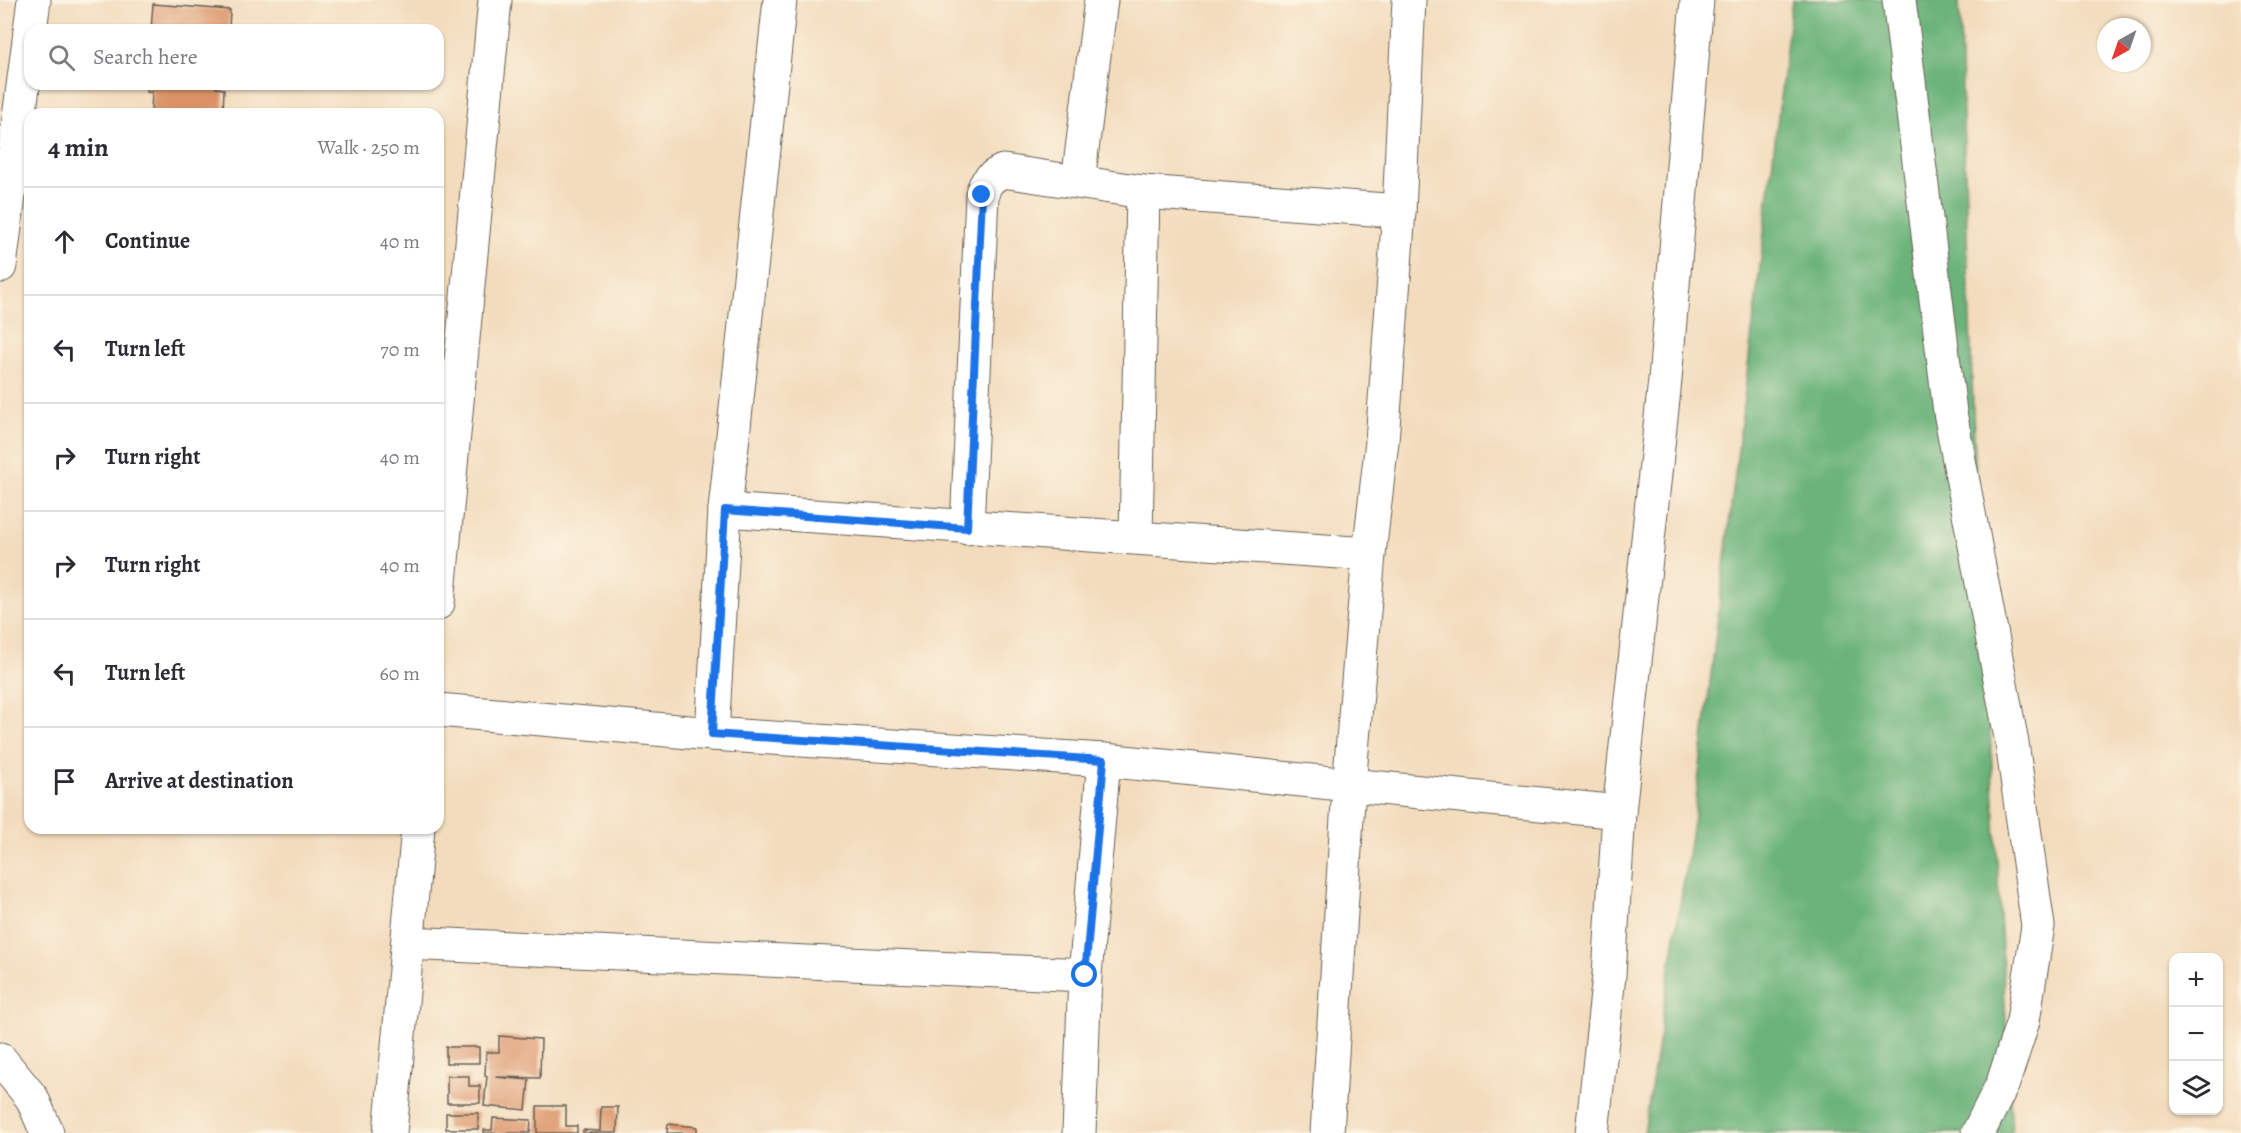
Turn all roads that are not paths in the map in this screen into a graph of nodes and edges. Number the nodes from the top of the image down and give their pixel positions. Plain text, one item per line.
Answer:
1 (34, 0) edge
2 (495, 0) edge
3 (780, 0) edge
4 (1101, 0) edge
5 (1409, 0) edge
6 (1697, 0) edge
7 (1899, 0) edge
8 (31, 24) edge
9 (24, 78) edge
10 (1078, 181) junction
11 (1143, 192) junction
12 (1399, 211) junction
13 (0, 266) edge
14 (725, 510) junction
15 (967, 528) junction
16 (1136, 537) junction
17 (444, 540) edge
18 (1369, 554) junction
19 (444, 711) edge
20 (712, 734) junction
21 (1104, 760) junction
22 (1349, 786) junction
23 (1619, 812) junction
24 (417, 834) edge
25 (408, 943) junction
26 (1085, 975) junction
27 (0, 1059) edge
28 (47, 1133) edge
29 (390, 1133) edge
30 (1079, 1133) edge
31 (1327, 1133) edge
32 (1592, 1133) edge
33 (1978, 1133) edge

1 - 8 street
2 - 17 street
3 - 14 street
4 - 10 street
5 - 12 street
6 - 23 street
7 - 33 street
9 - 13 street
10 - 11 street
10 - 15 street
11 - 12 street
11 - 16 street
12 - 18 street
14 - 15 street
14 - 20 street
15 - 16 street
16 - 18 street
18 - 22 street
19 - 20 street
20 - 21 street
21 - 22 street
21 - 26 street
22 - 23 street
22 - 31 street
23 - 32 street
24 - 25 street
25 - 26 street
25 - 29 street
26 - 30 street
27 - 28 street

